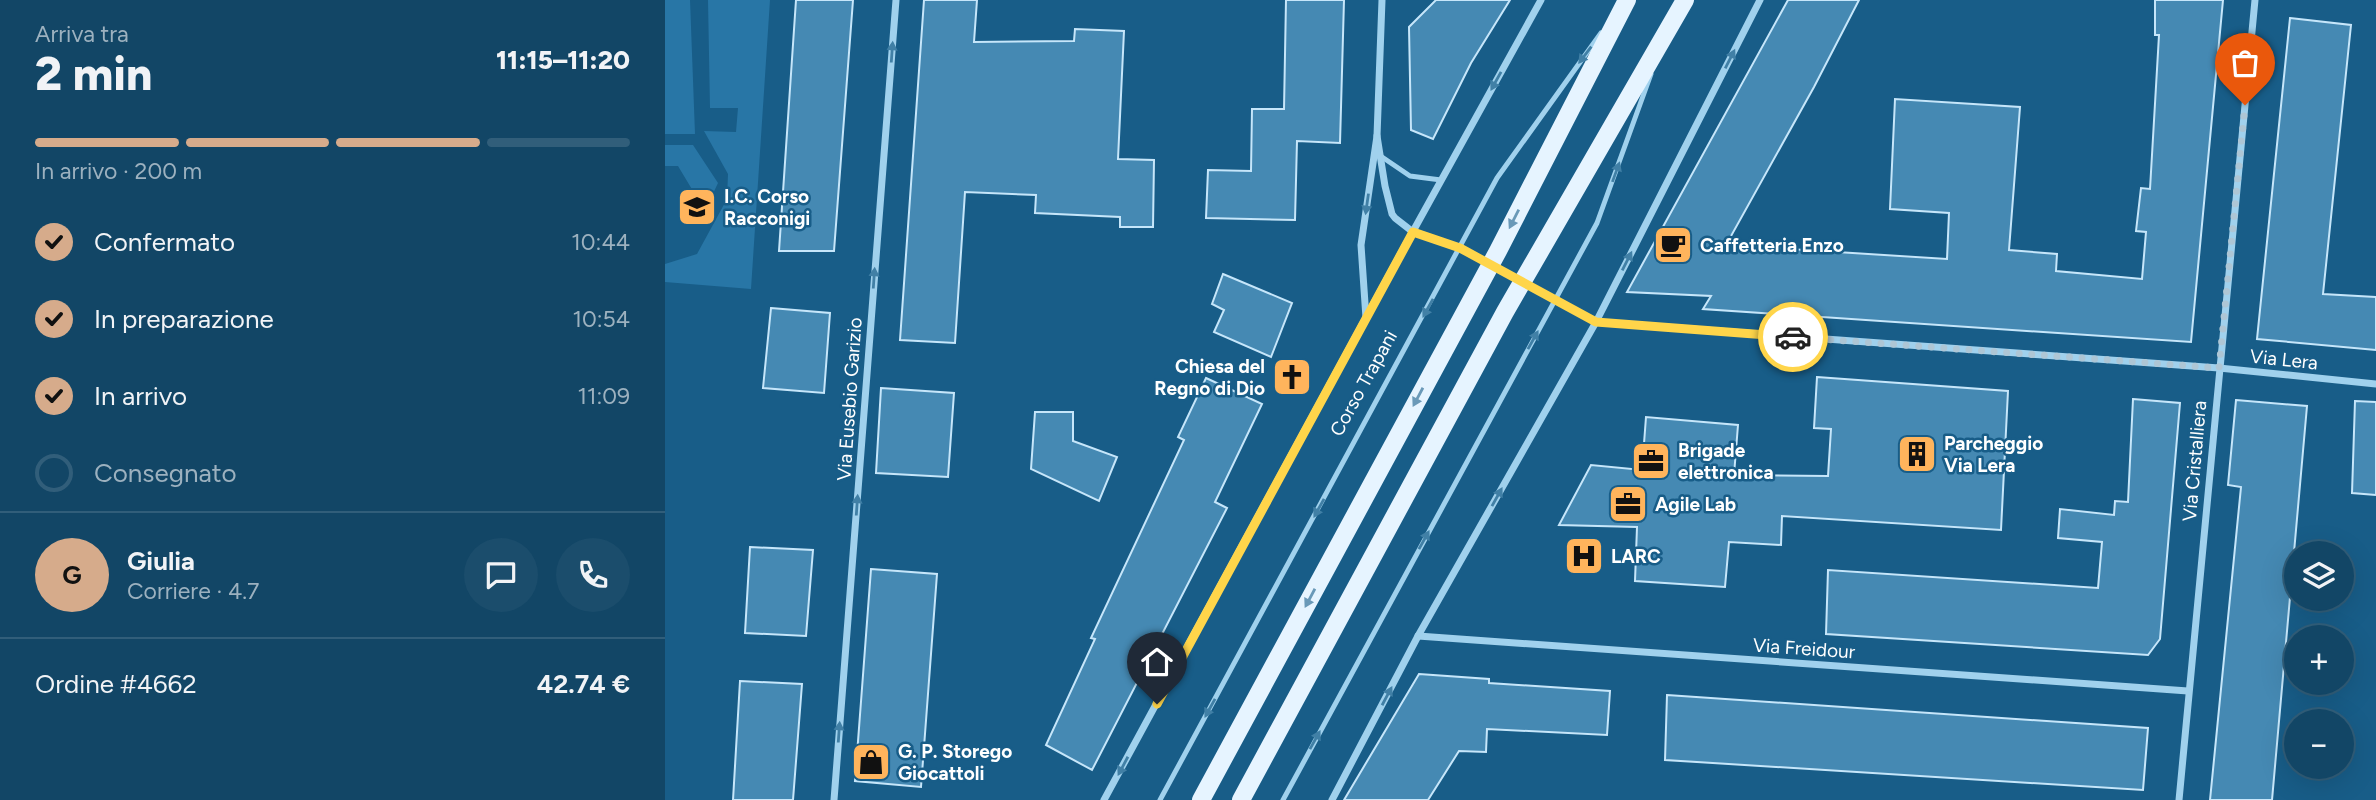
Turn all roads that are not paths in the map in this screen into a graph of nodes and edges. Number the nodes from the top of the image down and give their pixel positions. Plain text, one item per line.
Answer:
1 (896, 0) edge
2 (1382, 0) edge
3 (1541, 0) edge
4 (1627, 0) edge
5 (1685, 0) edge
6 (1760, 0) edge
7 (2255, 0) edge
8 (1666, 34) junction
9 (1377, 136) junction
10 (1382, 156) junction
11 (1441, 180) junction
12 (1413, 232) junction
13 (1460, 248) junction
14 (1491, 264) junction
15 (1522, 282) junction
16 (1555, 300) junction
17 (1366, 318) junction
18 (1596, 322) junction
19 (2219, 368) junction
20 (2376, 384) edge
21 (1418, 636) junction
22 (2188, 691) junction
23 (834, 800) edge
24 (1104, 800) edge
25 (1160, 800) edge
26 (1202, 800) edge
27 (1241, 800) edge
28 (1283, 800) edge
29 (1332, 800) edge
30 (2179, 800) edge

23 -> 1 street, Via Eusebio Garizio
2 - 9 street
3 -> 11 street, Corso Trapani
4 -> 13 lane, Corso Trapani
4 -> 14 main road, Corso Trapani
5 - 8 main road
18 -> 6 street
7 - 19 street, Via Cristalliera
8 - 15 main road
16 -> 8 lane
9 - 10 street
9 -> 17 street
10 - 11 lane
10 - 12 street
11 - 12 street, Corso Trapani
12 - 13 street, Via Lera
12 - 17 street, Corso Trapani
13 - 14 street, Via Lera
13 -> 25 lane, Corso Trapani
14 - 15 street, Via Lera
14 -> 26 main road, Corso Trapani
15 - 16 street, Via Lera
15 - 27 main road
16 - 18 street, Via Lera
28 -> 16 lane
17 -> 24 street, Corso Trapani
18 - 19 street, Via Lera
21 -> 18 street
19 - 20 street, Via Lera
19 - 22 street, Via Cristalliera
21 - 22 street, Via Freidour
29 -> 21 street
22 - 30 street, Via Cristalliera

